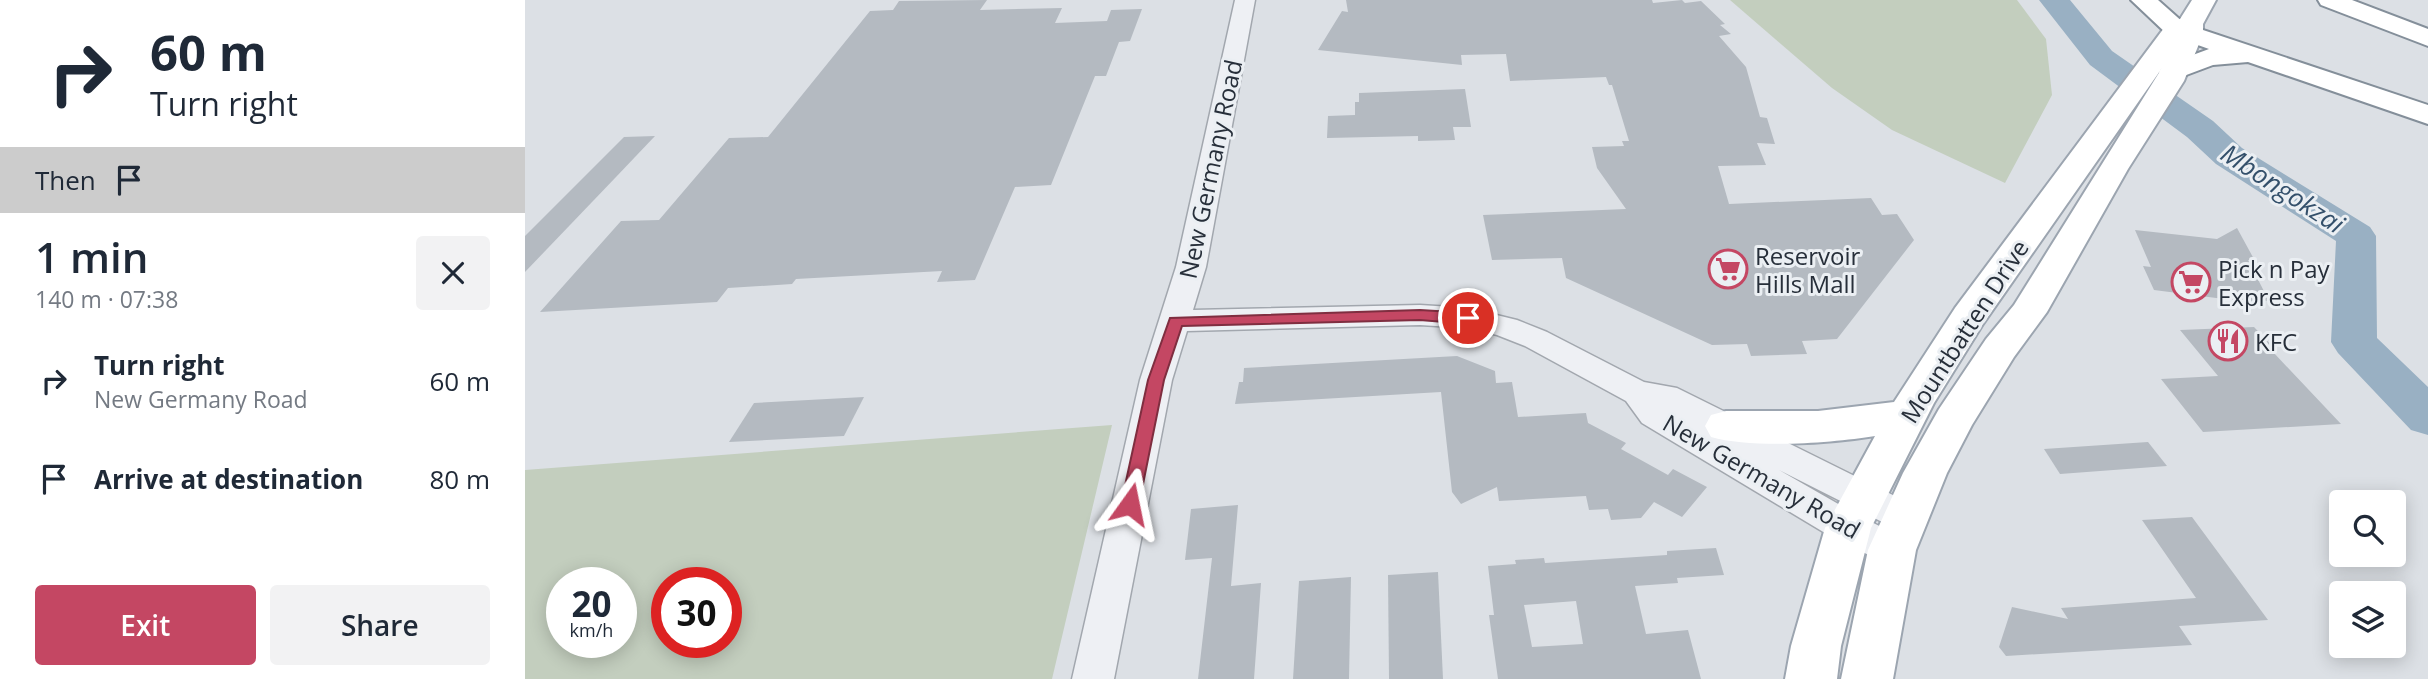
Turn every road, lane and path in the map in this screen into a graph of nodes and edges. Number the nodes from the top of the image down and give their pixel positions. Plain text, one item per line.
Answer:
1 (1245, 0) edge
2 (2143, 0) edge
3 (2204, 0) edge
4 (2330, 0) edge
5 (2382, 0) edge
6 (2428, 18) edge
7 (2185, 29) junction
8 (2428, 38) edge
9 (2257, 57) junction
10 (2167, 69) junction
11 (2142, 100) junction
12 (2428, 115) edge
13 (1176, 321) junction
14 (1638, 393) junction
15 (1909, 413) junction
16 (1726, 426) junction
17 (1855, 513) junction
18 (1898, 534) junction
19 (1093, 679) edge
20 (1811, 679) edge
21 (1867, 679) edge

1 - 13 street, New Germany Road
2 - 7 main road
3 - 7 main road, Mountbatten Drive
4 - 8 main road
5 - 6 main road
7 - 9 main road
7 - 10 main road, Mountbatten Drive
9 - 10 main road
9 - 12 main road
10 - 11 main road, Mountbatten Drive
11 - 15 main road, Mountbatten Drive
11 - 18 main road, Mountbatten Drive
13 - 14 street, New Germany Road
13 - 19 street
14 - 16 street, New Germany Road
14 - 17 street, New Germany Road
15 - 16 main road
15 - 17 main road, Mountbatten Drive
16 - 17 street, New Germany Road
17 - 18 street, New Germany Road
17 - 20 main road, Mountbatten Drive
18 - 21 main road, Mountbatten Drive

